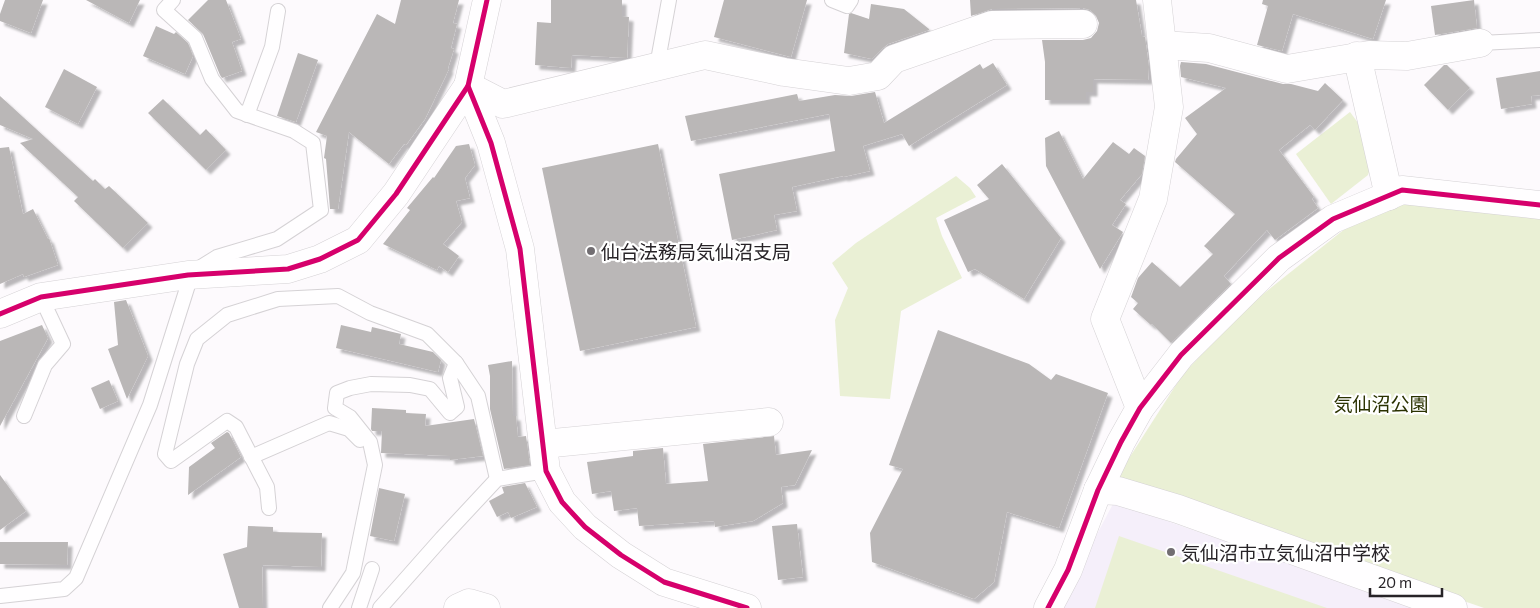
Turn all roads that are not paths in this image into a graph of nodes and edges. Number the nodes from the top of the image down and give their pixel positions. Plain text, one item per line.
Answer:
1 (487, 0) edge
2 (669, 0) edge
3 (832, 0) edge
4 (851, 0) edge
5 (1157, 0) edge
6 (165, 3) edge
7 (278, 11) dead end
8 (1083, 24) dead end
9 (1540, 40) edge
10 (1480, 43) joint
11 (1162, 45) junction
12 (1357, 56) junction
13 (657, 66) junction
14 (468, 86) junction
15 (248, 114) junction
16 (1388, 196) junction
17 (1540, 206) edge
18 (188, 275) junction
19 (41, 297) junction
20 (0, 314) edge
21 (456, 363) junction
22 (1140, 408) junction
23 (24, 416) dead end
24 (769, 422) dead end
25 (543, 444) junction
26 (372, 451) junction
27 (251, 457) junction
28 (546, 472) junction
29 (498, 479) junction
30 (1098, 490) junction
31 (269, 508) dead end
32 (372, 569) dead end
33 (0, 596) edge
34 (330, 608) edge
35 (358, 608) edge
36 (380, 608) edge
37 (458, 608) edge
38 (486, 608) edge
39 (747, 608) edge
40 (1048, 608) edge
41 (1453, 608) edge

1 - 14 street
2 - 13 lane
3 - 4 lane
5 - 11 street
6 - 15 lane
7 - 15 lane
8 - 13 street
9 - 10 lane
10 - 12 street
11 - 12 street
11 - 22 street
12 - 16 street
13 - 14 street
14 - 18 street
14 - 25 street
15 - 18 lane
16 - 17 street
16 - 22 street
18 - 19 street
18 - 33 lane
19 - 20 street
19 - 23 lane
21 - 26 lane
21 - 27 lane
21 - 29 lane
22 - 30 street
24 - 25 street
25 - 28 street
26 - 27 lane
26 - 34 lane
27 - 31 lane
28 - 29 lane
28 - 39 street
29 - 36 lane
30 - 40 street
30 - 41 street
32 - 35 lane
37 - 38 street

